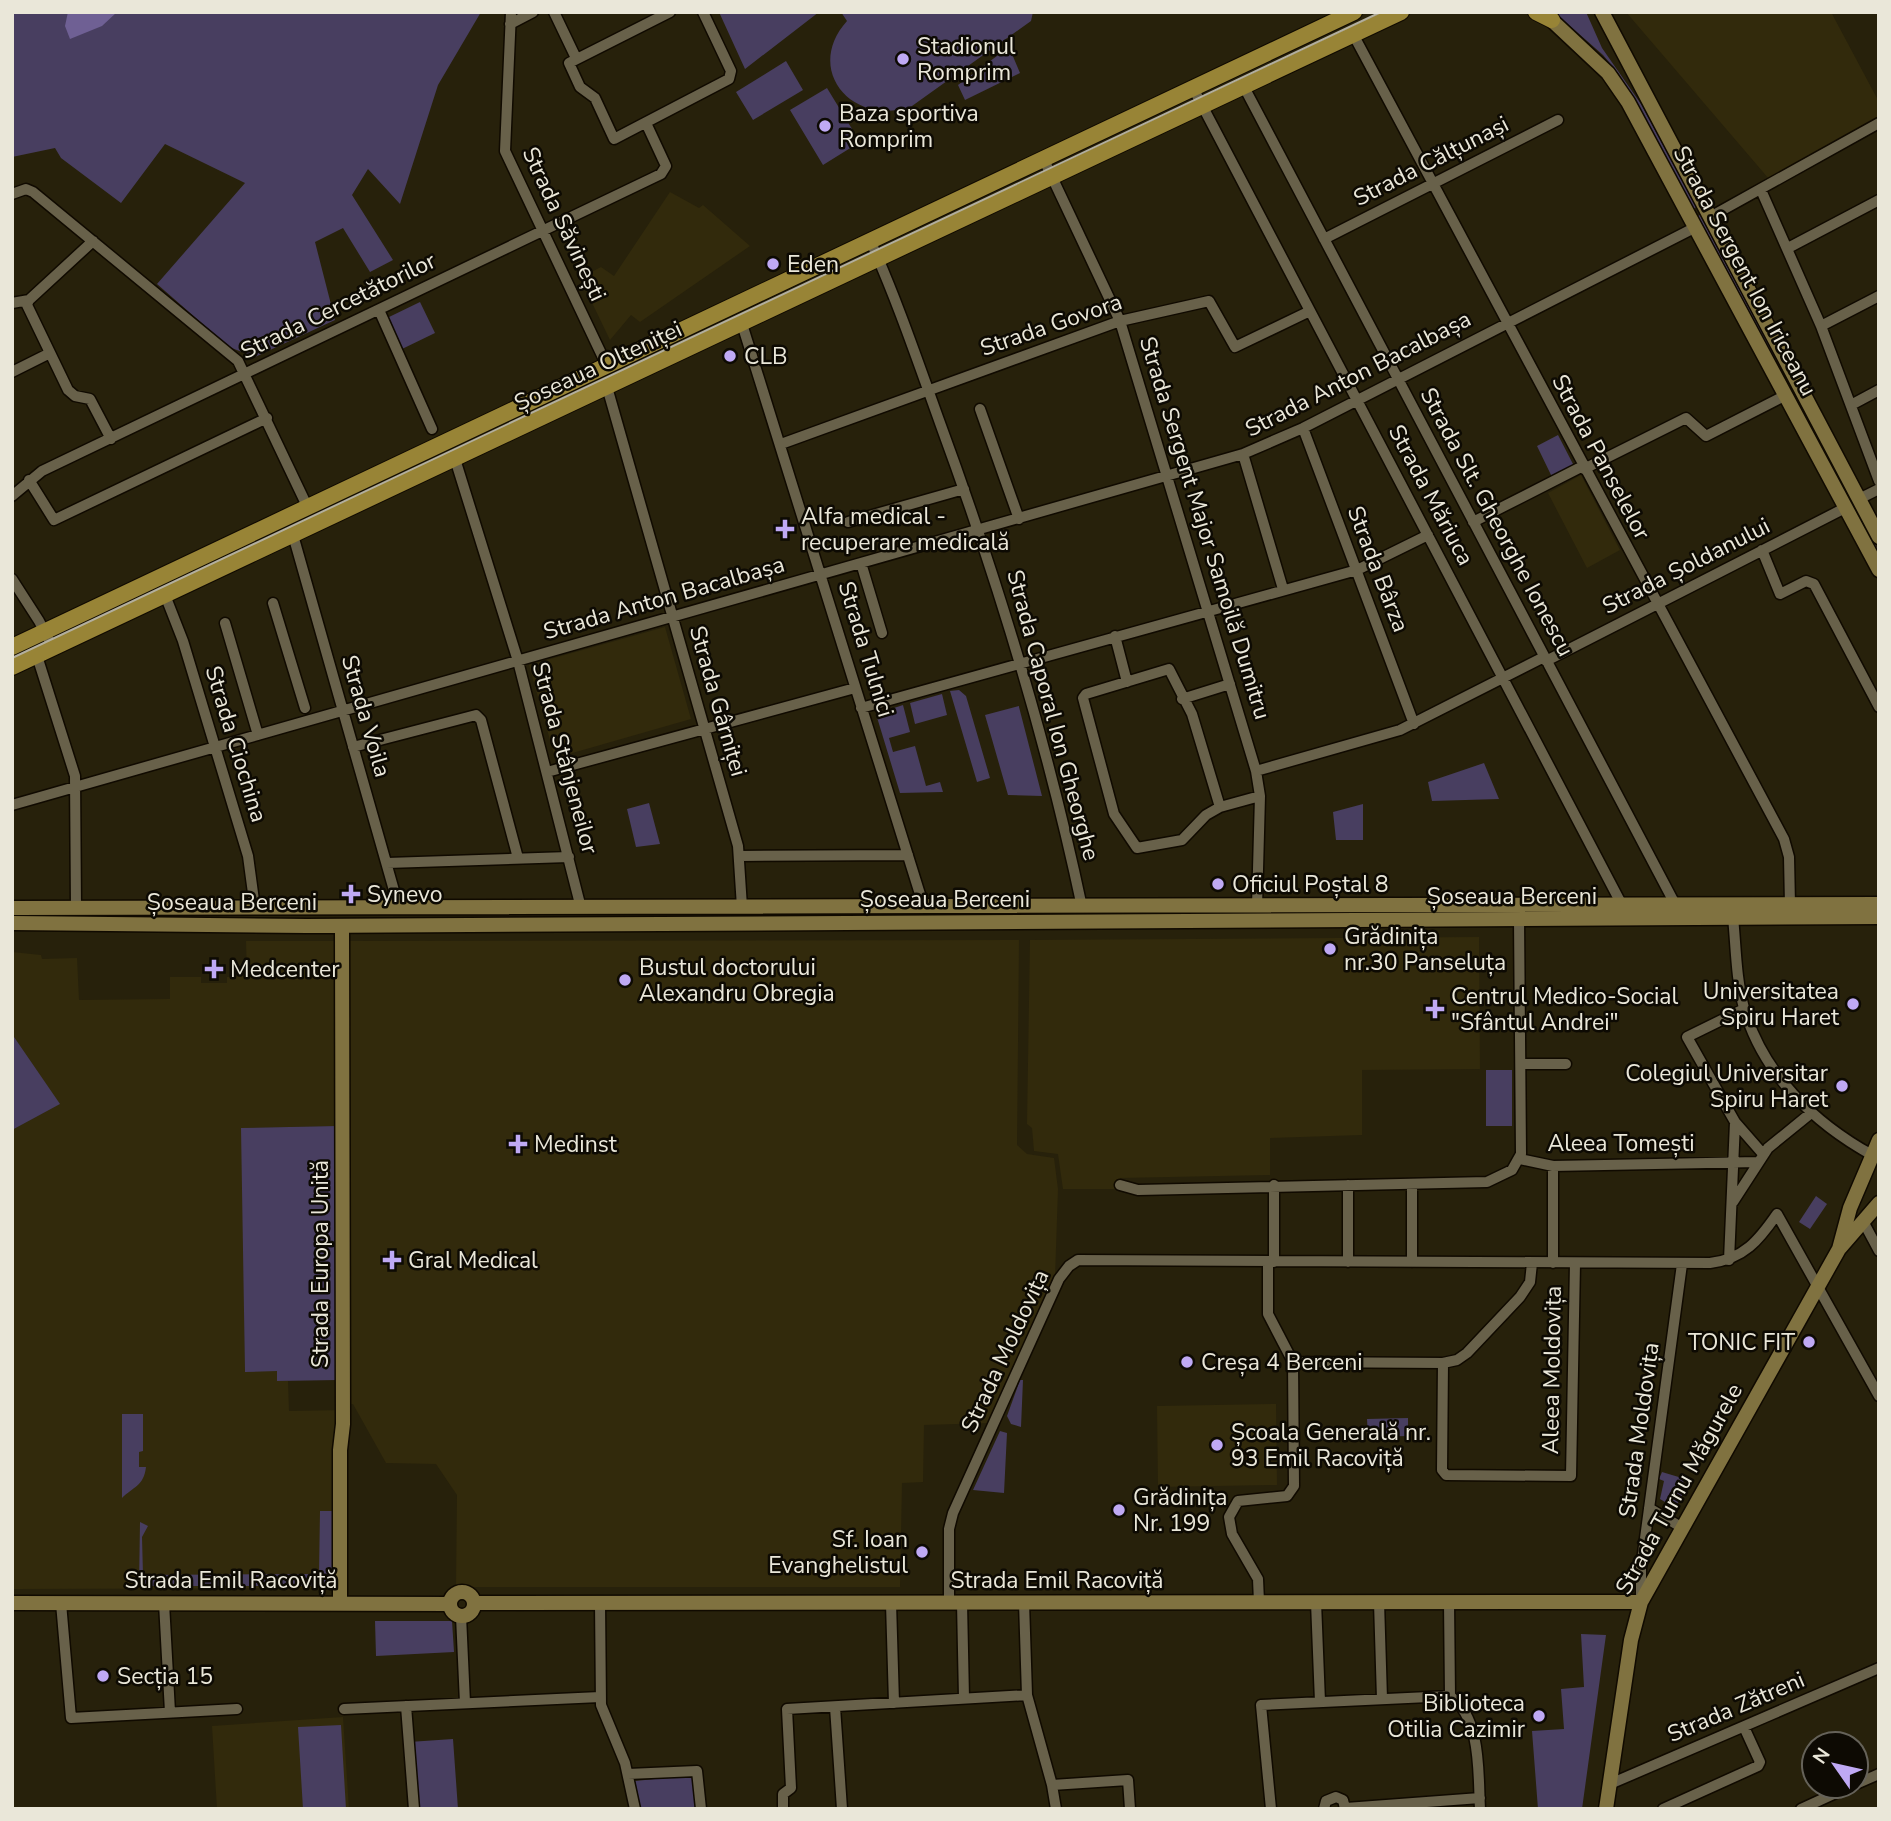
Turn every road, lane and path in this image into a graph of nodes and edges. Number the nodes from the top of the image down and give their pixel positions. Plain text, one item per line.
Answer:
1 (533, 12) edge
2 (554, 12) edge
3 (670, 12) edge
4 (703, 12) edge
5 (1354, 12) edge
6 (1401, 12) edge
7 (1536, 12) edge
8 (1602, 12) edge
9 (1548, 16) edge
10 (510, 18) edge
11 (1353, 34) junction
12 (576, 58) junction
13 (1243, 85) junction
14 (1194, 88) junction
15 (1202, 104) junction
16 (1558, 120) dead end
17 (1879, 123) edge
18 (646, 124) junction
19 (1044, 160) junction
20 (1052, 177) junction
21 (1432, 184) junction
22 (1761, 190) junction
23 (12, 194) edge
24 (1879, 200) edge
25 (1710, 217) junction
26 (1696, 227) junction
27 (543, 231) junction
28 (1324, 239) junction
29 (870, 240) junction
30 (93, 241) junction
31 (1788, 248) junction
32 (879, 259) junction
33 (1879, 296) edge
34 (29, 300) junction
35 (12, 303) edge
36 (379, 310) junction
37 (1310, 311) junction
38 (1120, 321) junction
39 (1507, 323) junction
40 (742, 324) junction
41 (1821, 326) junction
42 (50, 353) junction
43 (607, 366) junction
44 (12, 372) edge
45 (246, 373) junction
46 (1398, 378) junction
47 (607, 387) junction
48 (928, 390) junction
49 (1879, 390) edge
50 (1786, 395) junction
51 (1357, 400) junction
52 (1851, 405) junction
53 (980, 409) dead end
54 (267, 418) junction
55 (1303, 428) junction
56 (432, 429) dead end
57 (111, 439) junction
58 (780, 444) junction
59 (1243, 454) junction
60 (455, 459) junction
61 (1584, 468) junction
62 (1167, 476) junction
63 (29, 480) junction
64 (1879, 481) edge
65 (964, 489) junction
66 (1879, 489) edge
67 (12, 496) edge
68 (1859, 499) junction
69 (308, 508) junction
70 (1845, 508) junction
71 (1019, 519) junction
72 (848, 522) dead end
73 (1474, 522) junction
74 (978, 531) junction
75 (293, 535) junction
76 (1428, 535) junction
77 (1879, 537) edge
78 (1762, 551) junction
79 (861, 563) junction
80 (1357, 570) junction
81 (1879, 570) edge
82 (821, 575) junction
83 (12, 579) edge
84 (1283, 589) junction
85 (165, 595) junction
86 (273, 603) dead end
87 (1657, 605) junction
88 (1206, 610) junction
89 (671, 617) junction
90 (225, 623) dead end
91 (45, 631) junction
92 (882, 633) dead end
93 (1115, 636) junction
94 (12, 647) edge
95 (52, 649) junction
96 (37, 656) junction
97 (1545, 659) junction
98 (518, 661) junction
99 (1020, 662) junction
100 (12, 667) edge
101 (1503, 679) junction
102 (1127, 682) junction
103 (1230, 684) junction
104 (855, 688) junction
105 (1182, 699) junction
106 (1879, 707) edge
107 (305, 708) dead end
108 (861, 708) junction
109 (343, 711) junction
110 (1414, 724) junction
111 (704, 730) junction
112 (258, 735) junction
113 (216, 747) junction
114 (354, 747) junction
115 (1256, 771) junction
116 (547, 772) junction
117 (76, 787) junction
118 (1260, 796) junction
119 (12, 805) edge
120 (1220, 807) junction
121 (908, 855) junction
122 (740, 856) junction
123 (569, 857) junction
124 (517, 858) junction
125 (387, 863) junction
126 (1675, 904) junction
127 (1879, 904) edge
128 (1622, 905) junction
129 (1257, 906) junction
130 (741, 907) junction
131 (924, 907) junction
132 (1082, 907) junction
133 (12, 908) edge
134 (76, 908) junction
135 (166, 908) junction
136 (255, 908) junction
137 (399, 908) junction
138 (581, 908) junction
139 (624, 908) junction
140 (1790, 911) junction
141 (1160, 914) junction
142 (791, 915) junction
143 (1733, 917) junction
144 (1879, 917) edge
145 (1519, 919) junction
146 (12, 923) edge
147 (624, 924) junction
148 (166, 925) junction
149 (342, 926) junction
150 (1744, 1009) junction
151 (1521, 1064) junction
152 (1566, 1064) dead end
153 (1811, 1113) junction
154 (1735, 1122) junction
155 (1879, 1140) edge
156 (1872, 1154) junction
157 (1760, 1158) junction
158 (1520, 1159) junction
159 (1732, 1164) junction
160 (1553, 1166) junction
161 (1120, 1185) dead end
162 (1274, 1185) junction
163 (1348, 1185) junction
164 (1412, 1185) junction
165 (1879, 1202) edge
166 (1731, 1205) junction
167 (1864, 1223) junction
168 (1839, 1249) junction
169 (1879, 1251) edge
170 (1729, 1260) junction
171 (1271, 1262) junction
172 (1348, 1262) junction
173 (1412, 1262) junction
174 (1532, 1263) junction
175 (1553, 1263) junction
176 (1575, 1263) junction
177 (1682, 1264) junction
178 (1819, 1287) junction
179 (1293, 1362) junction
180 (1443, 1363) junction
181 (1879, 1396) edge
182 (1649, 1507) junction
183 (1681, 1527) junction
184 (1024, 1602) junction
185 (1259, 1602) junction
186 (1316, 1602) junction
187 (1379, 1602) junction
188 (1449, 1602) junction
189 (1641, 1602) junction
190 (12, 1603) edge
191 (61, 1603) junction
192 (164, 1603) junction
193 (340, 1603) junction
194 (474, 1603) junction
195 (600, 1603) junction
196 (891, 1603) junction
197 (955, 1603) junction
198 (450, 1604) junction
199 (461, 1616) junction
200 (1879, 1668) edge
201 (1027, 1695) junction
202 (1450, 1696) junction
203 (600, 1697) junction
204 (964, 1698) junction
205 (1382, 1699) junction
206 (1320, 1702) junction
207 (466, 1703) junction
208 (894, 1703) junction
209 (406, 1706) junction
210 (835, 1707) junction
211 (237, 1709) dead end
212 (344, 1709) dead end
213 (170, 1712) junction
214 (1744, 1727) junction
215 (628, 1774) junction
216 (1610, 1784) junction
217 (1052, 1785) junction
218 (1821, 1800) edge
219 (1480, 1803) edge
220 (1345, 1808) edge
221 (414, 1809) edge
222 (635, 1809) edge
223 (701, 1809) edge
224 (783, 1809) edge
225 (842, 1809) edge
226 (1056, 1809) edge
227 (1130, 1809) edge
228 (1271, 1809) edge
229 (1324, 1809) edge
230 (1606, 1809) edge
231 (1662, 1809) edge
232 (1801, 1809) edge

1 - 10 street
2 - 12 street
3 - 12 street
4 - 18 street
5 - 14 main road, Șoseaua Olteniței
6 - 11 main road, Șoseaua Olteniței
7 - 9 main road
8 - 25 main road, Strada Sergent Ion Iriceanu
9 - 26 main road, Strada Sergent Ion Iriceanu
10 - 27 street, Strada Săvinești
11 - 13 main road, Șoseaua Olteniței
11 - 21 street, Strada Panselelor
12 - 18 street
13 - 15 main road, Șoseaua Olteniței
13 - 28 street, Strada Slt. Gheorghe Ionescu
14 - 15 street
14 - 19 main road, Șoseaua Olteniței
15 - 20 main road, Șoseaua Olteniței
15 - 37 street, Strada Măriuca
16 - 21 street, Strada Călțunași
17 - 22 street
18 - 27 street, Strada Cercetătorilor
19 - 20 street, Strada Sergent Major Samoilă Dumitru
19 - 29 main road, Șoseaua Olteniței
20 - 32 main road, Șoseaua Olteniței
20 - 38 street, Strada Sergent Major Samoilă Dumitru
21 - 28 street, Strada Călțunași
21 - 39 street, Strada Panselelor
22 - 25 street
22 - 31 street
23 - 30 street
24 - 31 street
25 - 68 main road, Strada Sergent Ion Iriceanu
26 - 39 street, Strada Anton Bacalbașa
26 - 50 main road, Strada Sergent Ion Iriceanu
27 - 36 street, Strada Cercetătorilor
27 - 43 street, Strada Săvinești
28 - 46 street, Strada Slt. Gheorghe Ionescu
29 - 32 street, Strada Caporal Ion Gheorghe
29 - 43 main road, Șoseaua Olteniței
30 - 34 street
30 - 45 street
31 - 41 street
32 - 40 main road, Șoseaua Olteniței
32 - 48 street, Strada Caporal Ion Gheorghe
33 - 41 street
34 - 35 street
34 - 42 street
36 - 45 street, Strada Cercetătorilor
36 - 56 street
37 - 38 street, Strada Govora
37 - 51 street, Strada Măriuca
38 - 48 street, Strada Govora
38 - 62 street, Strada Sergent Major Samoilă Dumitru
39 - 46 street, Strada Anton Bacalbașa
39 - 61 street, Strada Panselelor
40 - 47 main road, Șoseaua Olteniței
40 - 58 street, Strada Tulnici
41 - 52 street
42 - 44 street
42 - 57 street
43 - 69 main road, Șoseaua Olteniței
45 - 54 street
45 - 57 street, Strada Cercetătorilor
46 - 51 street, Strada Anton Bacalbașa
46 - 73 street, Strada Slt. Gheorghe Ionescu
47 - 60 main road, Șoseaua Olteniței
47 - 89 street, Strada Gârniței
48 - 58 street, Strada Govora
48 - 65 street, Strada Caporal Ion Gheorghe
49 - 52 street
50 - 61 street
50 - 70 main road, Strada Sergent Ion Iriceanu
51 - 55 street, Strada Anton Bacalbașa
51 - 76 street, Strada Măriuca
52 - 64 street
53 - 71 street
54 - 63 street
54 - 69 street
55 - 59 street, Strada Anton Bacalbașa
55 - 80 street, Strada Bârza
57 - 63 street, Strada Cercetătorilor
58 - 82 street, Strada Tulnici
59 - 62 street, Strada Anton Bacalbașa
59 - 84 street
60 - 75 main road, Șoseaua Olteniței
60 - 98 street, Strada Stânjeneilor
61 - 73 street
61 - 87 street, Strada Panselelor
62 - 71 street, Strada Anton Bacalbașa
62 - 88 street, Strada Sergent Major Samoilă Dumitru
63 - 67 street, Strada Cercetătorilor
65 - 72 street
65 - 74 street, Strada Caporal Ion Gheorghe
66 - 68 street
68 - 77 main road, Strada Sergent Ion Iriceanu
69 - 91 main road, Șoseaua Olteniței
70 - 78 street, Strada Șoldanului
70 - 81 main road, Strada Sergent Ion Iriceanu
71 - 74 street, Strada Anton Bacalbașa
73 - 97 street, Strada Slt. Gheorghe Ionescu
74 - 79 street, Strada Anton Bacalbașa
74 - 99 street, Strada Caporal Ion Gheorghe
75 - 85 main road, Șoseaua Olteniței
75 - 109 street, Strada Voila
76 - 80 street
76 - 101 street, Strada Măriuca
78 - 87 street, Strada Șoldanului
78 - 106 street
79 - 82 street, Strada Anton Bacalbașa
79 - 92 street
80 - 84 street
80 - 110 street, Strada Bârza
82 - 89 street, Strada Anton Bacalbașa
82 - 104 street, Strada Tulnici
83 - 91 street
84 - 88 street
85 - 95 main road, Șoseaua Olteniței
85 - 113 street, Strada Ciochina
86 - 107 street
87 - 97 street, Strada Șoldanului
87 - 140 street, Strada Panselelor
88 - 93 street
88 - 103 street, Strada Sergent Major Samoilă Dumitru
89 - 98 street, Strada Anton Bacalbașa
89 - 111 street, Strada Gârniței
90 - 112 street
91 - 94 main road, Șoseaua Olteniței
91 - 95 street
93 - 99 street
93 - 102 street
95 - 96 main road, Șoseaua Olteniței
96 - 100 main road, Șoseaua Olteniței
96 - 117 street
97 - 101 street, Strada Șoldanului
97 - 126 street, Strada Slt. Gheorghe Ionescu
98 - 109 street, Strada Anton Bacalbașa
98 - 116 street, Strada Stânjeneilor
99 - 108 street
99 - 132 street, Strada Caporal Ion Gheorghe
101 - 110 street, Strada Șoldanului
101 - 128 street, Strada Măriuca
102 - 105 street
102 - 120 street
103 - 105 street
103 - 115 street, Strada Sergent Major Samoilă Dumitru
104 - 108 street, Strada Tulnici
104 - 111 street
105 - 120 street
108 - 121 street, Strada Tulnici
109 - 112 street, Strada Anton Bacalbașa
109 - 114 street, Strada Voila
110 - 115 street, Strada Șoldanului
111 - 116 street
111 - 122 street, Strada Gârniței
112 - 113 street, Strada Anton Bacalbașa
113 - 117 street, Strada Anton Bacalbașa
113 - 136 street, Strada Ciochina
114 - 124 street
114 - 125 street, Strada Voila
115 - 118 street, Strada Sergent Major Samoilă Dumitru
116 - 123 street, Strada Stânjeneilor
117 - 119 street, Strada Anton Bacalbașa
117 - 134 street
118 - 120 street
118 - 129 street, Strada Sergent Major Samoilă Dumitru
121 - 122 street
121 - 131 street, Strada Tulnici
122 - 130 street, Strada Gârniței
123 - 124 street
123 - 138 street, Strada Stânjeneilor
124 - 125 street
125 - 137 street, Strada Voila
126 - 128 main road, Șoseaua Berceni
126 - 140 main road, Șoseaua Berceni
127 - 140 main road, Șoseaua Berceni
128 - 129 main road, Șoseaua Berceni
129 - 141 main road, Șoseaua Berceni
130 - 139 main road, Șoseaua Berceni
130 - 142 main road, Șoseaua Berceni
131 - 132 main road, Șoseaua Berceni
131 - 142 main road, Șoseaua Berceni
132 - 141 main road, Șoseaua Berceni
133 - 134 main road, Șoseaua Berceni
134 - 135 main road, Șoseaua Berceni
135 - 136 main road, Șoseaua Berceni
135 - 148 main road
136 - 137 main road, Șoseaua Berceni
137 - 138 main road, Șoseaua Berceni
138 - 139 main road, Șoseaua Berceni
139 - 147 main road
140 - 143 main road, Șoseaua Berceni
140 - 144 main road, Șoseaua Berceni
141 - 142 main road, Șoseaua Berceni
141 - 145 main road, Șoseaua Berceni
142 - 147 main road, Șoseaua Berceni
143 - 145 main road, Șoseaua Berceni
143 - 150 street
145 - 151 street, Aleea Tomești
146 - 148 main road, Șoseaua Berceni
147 - 149 main road, Șoseaua Berceni
148 - 149 main road, Șoseaua Berceni
149 - 193 main road, Strada Europa Unită
150 - 153 street
150 - 154 street
151 - 152 street
151 - 158 street, Aleea Tomești
153 - 156 street
153 - 157 street
154 - 157 street
154 - 159 street
155 - 156 main road, Strada Turnu Măgurele
156 - 168 main road, Strada Turnu Măgurele
157 - 159 street, Aleea Tomești
157 - 166 street
158 - 160 street, Aleea Tomești
158 - 164 street
159 - 160 street, Aleea Tomești
159 - 166 street
160 - 175 street
161 - 162 street
162 - 163 street
162 - 171 street
163 - 164 street
163 - 172 street
164 - 173 street
165 - 167 main road, Strada Turnu Măgurele
166 - 170 street
167 - 168 main road, Strada Turnu Măgurele
167 - 169 street
168 - 178 main road, Strada Turnu Măgurele
170 - 177 street, Strada Moldovița
170 - 178 street
171 - 172 street, Strada Moldovița
171 - 179 street
171 - 197 street, Strada Moldovița
172 - 173 street, Strada Moldovița
173 - 174 street, Strada Moldovița
174 - 175 street, Strada Moldovița
174 - 180 street, Aleea Moldovița
175 - 176 street, Strada Moldovița
176 - 177 street, Strada Moldovița
176 - 180 street, Aleea Moldovița
177 - 182 street, Strada Moldovița
178 - 181 street
178 - 183 main road, Strada Turnu Măgurele
179 - 180 street
179 - 185 street
182 - 183 street
182 - 189 street, Strada Moldovița
183 - 189 main road, Strada Turnu Măgurele
184 - 185 main road, Strada Emil Racoviță
184 - 197 main road, Strada Emil Racoviță
184 - 201 street
185 - 186 main road, Strada Emil Racoviță
186 - 187 main road, Strada Emil Racoviță
186 - 206 street
187 - 188 main road, Strada Emil Racoviță
187 - 205 street
188 - 189 main road, Strada Emil Racoviță
188 - 202 street
189 - 216 main road, Strada Turnu Măgurele
190 - 191 main road, Strada Emil Racoviță
191 - 192 main road, Strada Emil Racoviță
191 - 213 street
192 - 193 main road, Strada Emil Racoviță
192 - 213 street
193 - 198 main road, Strada Emil Racoviță
194 - 195 main road, Strada Emil Racoviță
194 - 198 main road
194 - 199 main road
195 - 196 main road, Strada Emil Racoviță
195 - 203 street
196 - 197 main road, Strada Emil Racoviță
196 - 208 street
197 - 204 street, Strada Moldovița
198 - 199 main road
199 - 207 street
200 - 214 street, Strada Zătreni
201 - 204 street
201 - 217 street
202 - 205 street
202 - 219 street
203 - 207 street
203 - 215 street
204 - 208 street
205 - 206 street
206 - 228 street
207 - 209 street
208 - 210 street
209 - 212 street
209 - 221 street
210 - 224 street
210 - 225 street
211 - 213 street
214 - 216 street, Strada Zătreni
214 - 231 street
215 - 222 street
215 - 223 street
216 - 230 main road, Strada Turnu Măgurele
217 - 226 street
217 - 227 street
218 - 232 street
219 - 220 street
220 - 229 street

